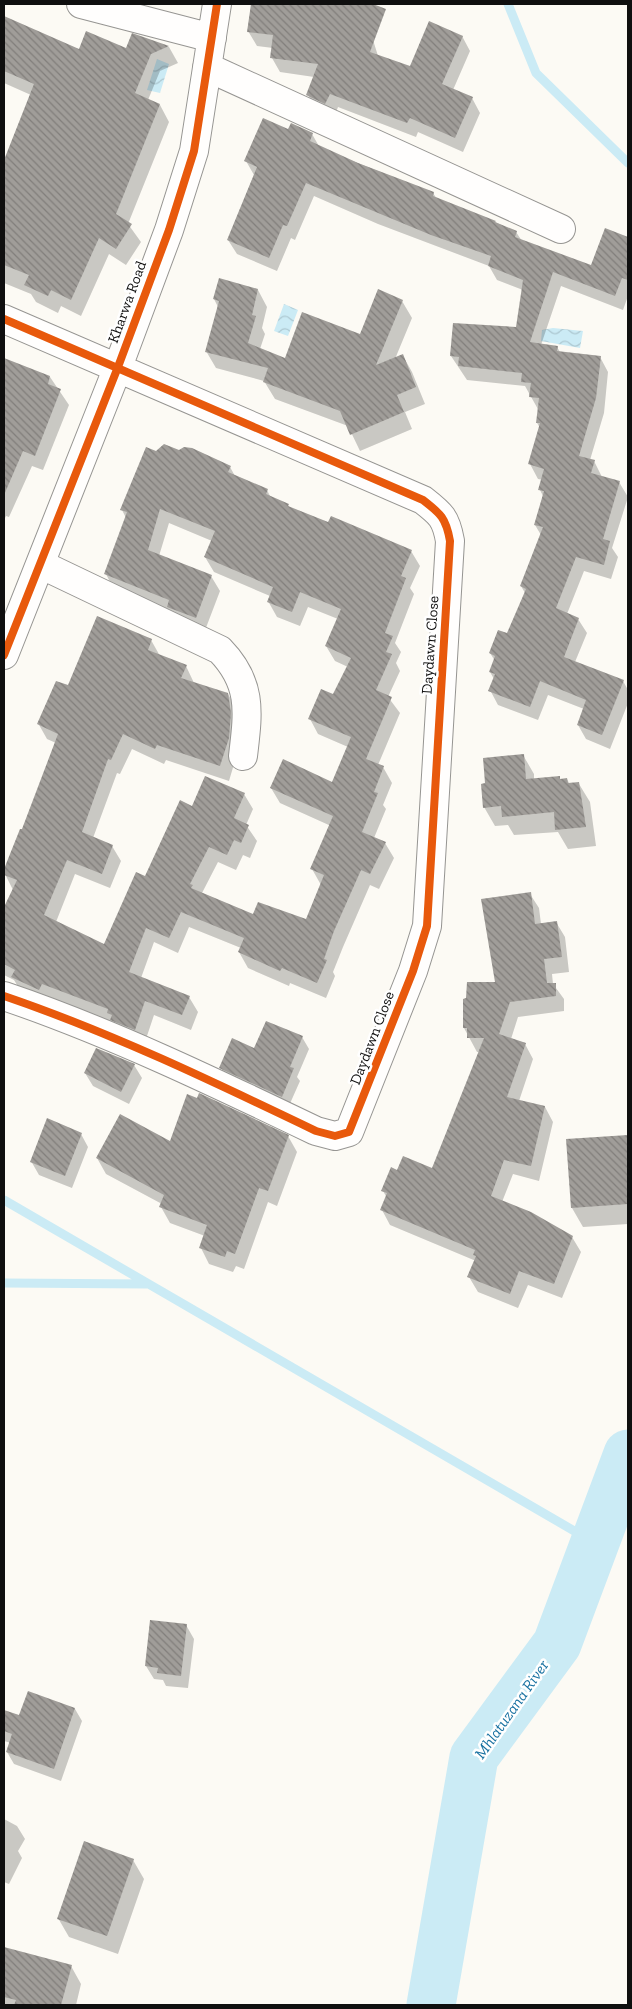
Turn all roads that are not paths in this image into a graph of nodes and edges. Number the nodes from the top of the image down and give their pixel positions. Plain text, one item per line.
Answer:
1 (80, 4) edge
2 (217, 4) edge
3 (212, 38) junction
4 (207, 67) junction
5 (561, 229) dead end
6 (4, 319) edge
7 (118, 367) junction
8 (40, 564) junction
9 (4, 655) edge
10 (243, 756) dead end
11 (4, 996) edge

1 - 3 street
2 - 3 street, Kharwa Road
3 - 4 street, Kharwa Road
4 - 5 street
4 - 7 street, Kharwa Road
6 - 7 street, Daydawn Close
7 - 8 street, Kharwa Road
7 - 11 street, Daydawn Close
8 - 9 street, Kharwa Road
8 - 10 street

